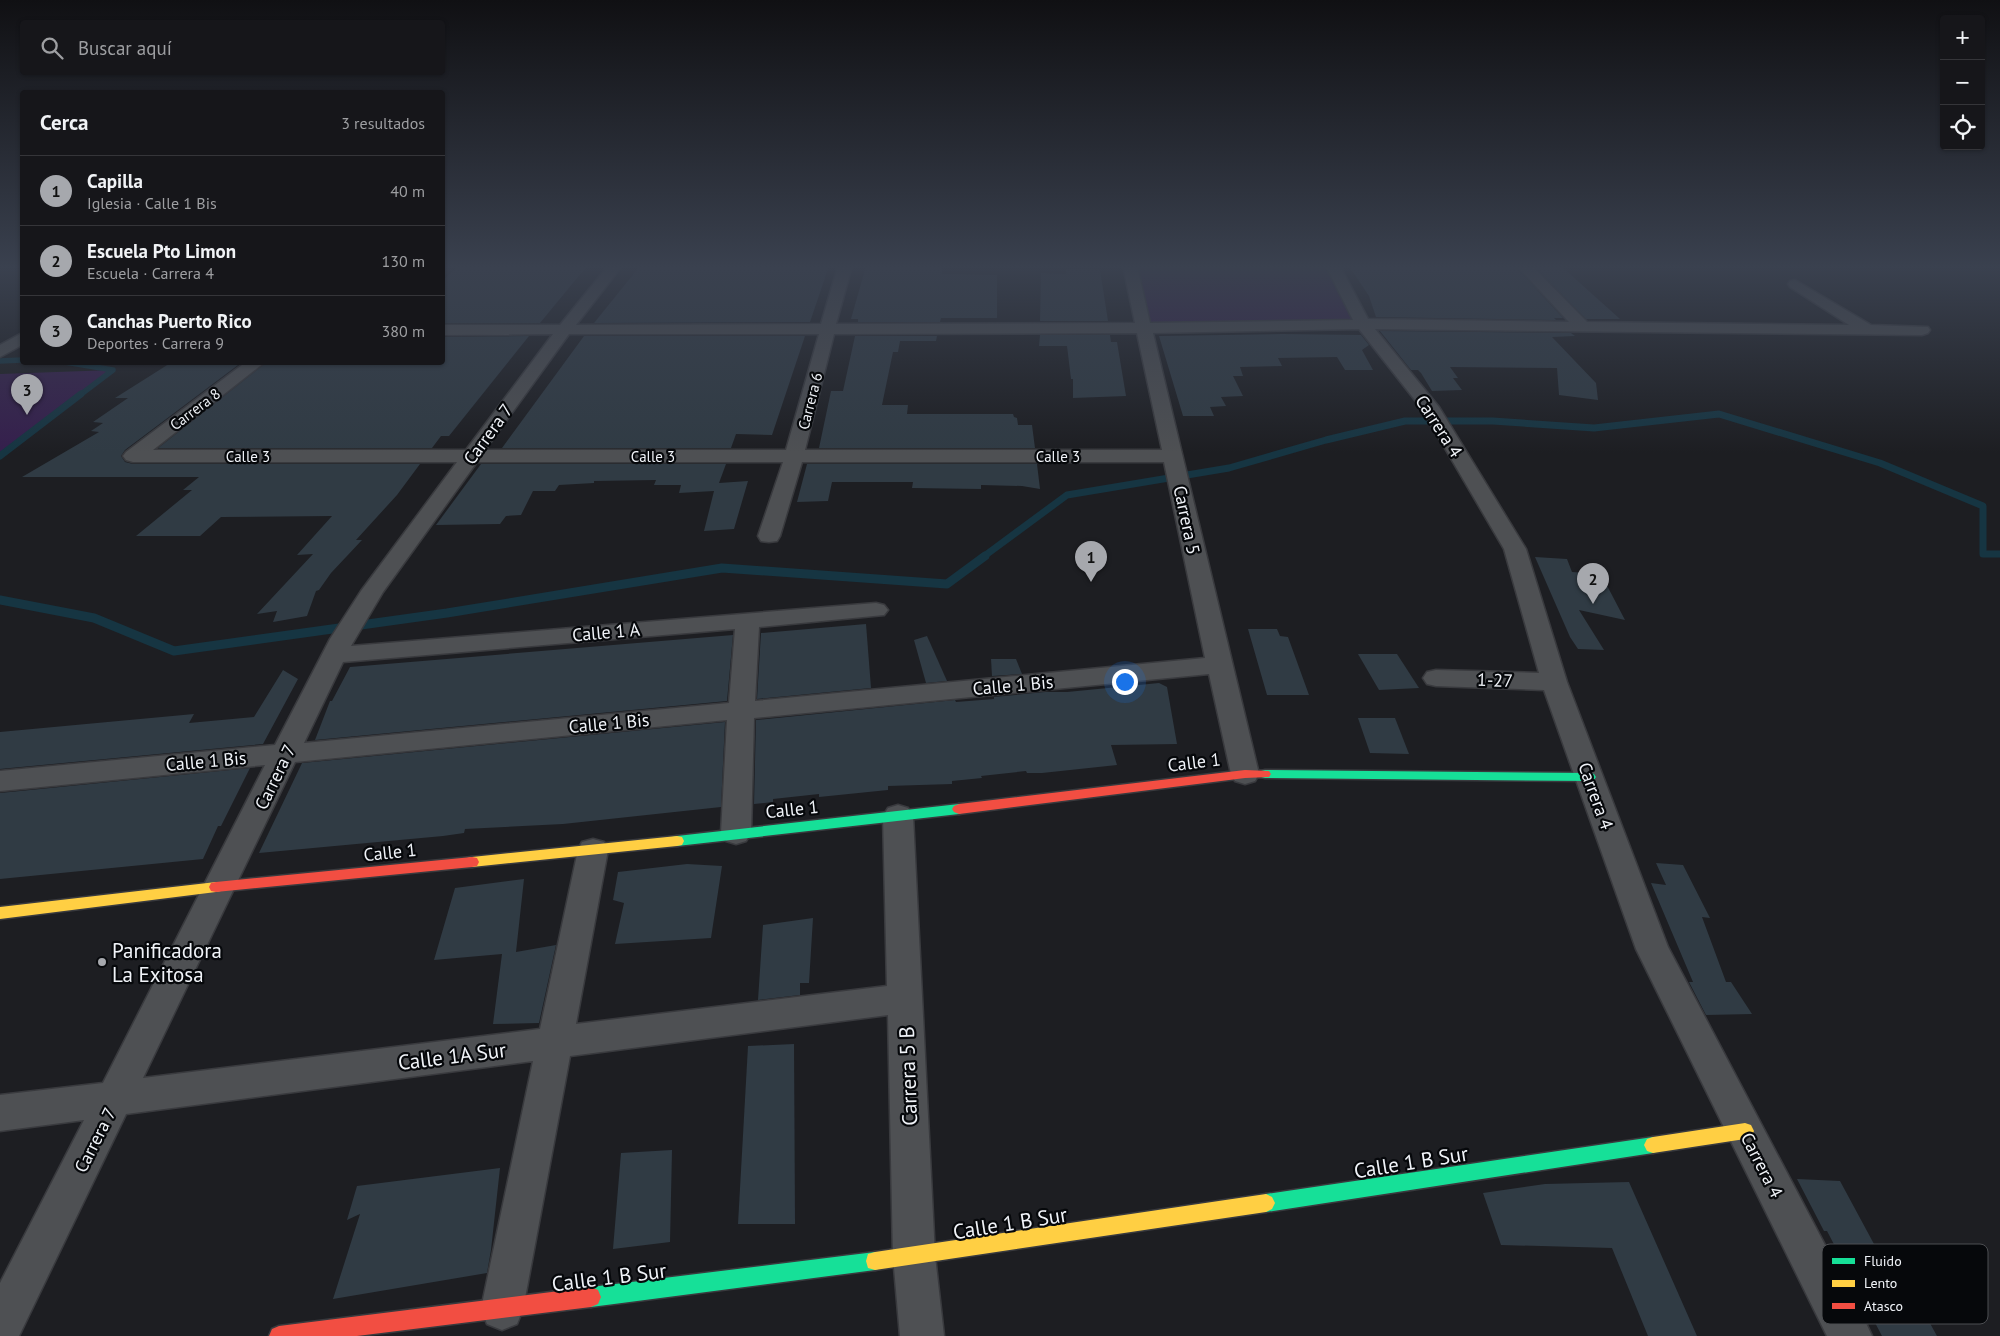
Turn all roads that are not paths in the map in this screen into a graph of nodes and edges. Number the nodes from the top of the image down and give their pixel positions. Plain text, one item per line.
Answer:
1 (737, 328) edge
2 (829, 328) edge
3 (1144, 328) edge
4 (1367, 328) edge
5 (1750, 328) edge
6 (1866, 328) edge
7 (565, 329) junction
8 (445, 330) edge
9 (1869, 330) junction
10 (1922, 330) dead end
11 (20, 339) edge
12 (0, 352) edge
13 (253, 365) edge
14 (133, 456) joint
15 (472, 456) junction
16 (796, 456) junction
17 (1174, 461) junction
18 (769, 536) dead end
19 (876, 610) dead end
20 (748, 621) junction
21 (338, 647) junction
22 (1219, 665) junction
23 (1436, 678) dead end
24 (1554, 682) junction
25 (741, 710) junction
26 (286, 754) junction
27 (1245, 774) junction
28 (1590, 778) junction
29 (0, 781) edge
30 (898, 816) junction
31 (736, 833) junction
32 (593, 850) junction
33 (220, 887) junction
34 (0, 913) edge
35 (905, 998) junction
36 (556, 1043) junction
37 (115, 1098) junction
38 (0, 1113) edge
39 (1745, 1130) junction
40 (914, 1256) junction
41 (1822, 1281) edge
42 (502, 1310) junction
43 (1844, 1324) edge
44 (0, 1328) edge
45 (279, 1336) edge
46 (922, 1336) edge
47 (1850, 1336) edge

1 - 7 street
2 - 16 street, Carrera 6
3 - 17 street, Carrera 5
4 - 24 street, Carrera 4
5 - 9 street
6 - 9 street
7 - 8 street
7 - 15 street, Carrera 7
9 - 10 street
11 - 12 street
13 - 14 street, Carrera 8
14 - 15 street, Calle 3
15 - 16 street, Calle 3
15 - 21 street, Carrera 7
16 - 17 street, Calle 3
16 - 18 street, Carrera 6
17 - 22 street, Carrera 5
19 - 20 street, Calle 1 A
20 - 21 street, Calle 1 A
20 - 25 street
21 - 26 street, Carrera 7
22 - 25 street, Calle 1 Bis
22 - 27 street, Carrera 5
23 - 24 street, 1-27
24 - 28 street, Carrera 4
25 - 26 street, Calle 1 Bis
25 - 31 street
26 - 29 street, Calle 1 Bis
26 - 33 street, Carrera 7
27 - 28 street, Calle 1
27 - 30 street, Calle 1
28 - 39 street, Carrera 4
30 - 31 street, Calle 1
30 - 35 street, Carrera 5 B
31 - 32 street, Calle 1
32 - 33 street, Calle 1
32 - 36 street
33 - 34 street, Calle 1
33 - 37 street, Carrera 7
35 - 36 street, Calle 1A Sur
35 - 40 street, Carrera 5 B
36 - 37 street, Calle 1A Sur
36 - 42 street
37 - 38 street, Calle 1A Sur
37 - 44 street, Carrera 7
39 - 40 street, Calle 1 B Sur
39 - 41 street, Carrera 4
40 - 42 street, Calle 1 B Sur
40 - 46 street, Carrera 5 B
42 - 45 street, Calle 1 B Sur
43 - 47 street, Carrera 4

